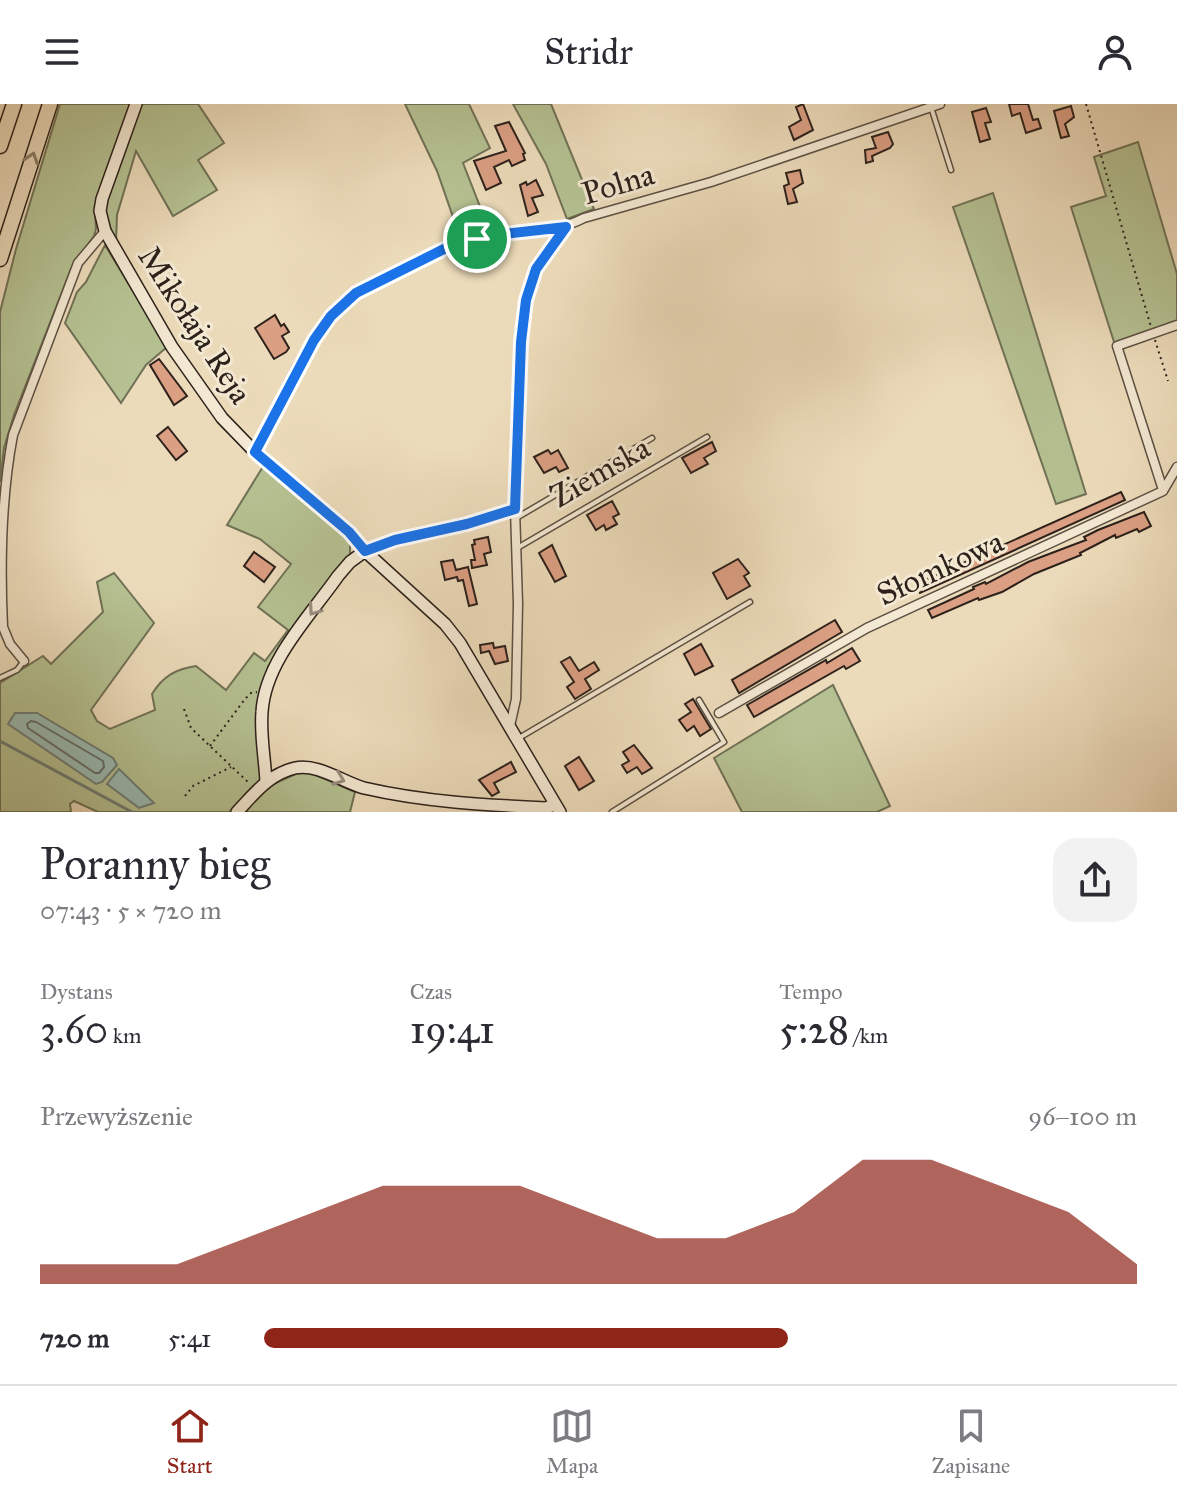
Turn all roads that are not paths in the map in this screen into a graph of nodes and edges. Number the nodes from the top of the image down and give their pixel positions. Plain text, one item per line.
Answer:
1 (14, 104) edge
2 (50, 104) edge
3 (136, 104) edge
4 (936, 106) edge
5 (0, 146) edge
6 (951, 170) dead end
7 (566, 227) junction
8 (105, 231) junction
9 (0, 259) edge
10 (1177, 325) edge
11 (707, 437) dead end
12 (652, 438) dead end
13 (255, 452) junction
14 (1177, 467) edge
15 (1163, 491) junction
16 (515, 514) junction
17 (516, 548) junction
18 (365, 551) junction
19 (750, 602) dead end
20 (24, 661) joint
21 (0, 678) edge
22 (699, 700) dead end
23 (719, 713) dead end
24 (510, 727) junction
25 (517, 740) junction
26 (266, 782) junction
27 (557, 808) edge
28 (237, 812) edge
29 (612, 812) edge

1 - 5 highway
9 -> 2 highway
3 - 8 street
4 - 6 lane
4 - 7 street, Polna
7 - 13 street, Polna
7 - 16 street, Ziemska
8 - 13 street, Mikołaja Reja
8 - 20 street
10 - 15 street
11 - 17 lane, Ziemska
12 - 16 lane, Ziemska
13 - 18 street, Mikołaja Reja
14 - 15 street
15 - 23 street, Słomkowa
16 - 17 street, Ziemska
16 - 18 street
17 - 24 street, Ziemska
18 - 24 street, Mikołaja Reja
18 -> 26 street
19 - 25 lane
20 - 21 lane
22 - 29 lane
24 - 25 street, Mikołaja Reja
25 - 27 street, Mikołaja Reja
26 -> 27 street, Mikołaja Reja
26 - 28 street, Mikołaja Reja

